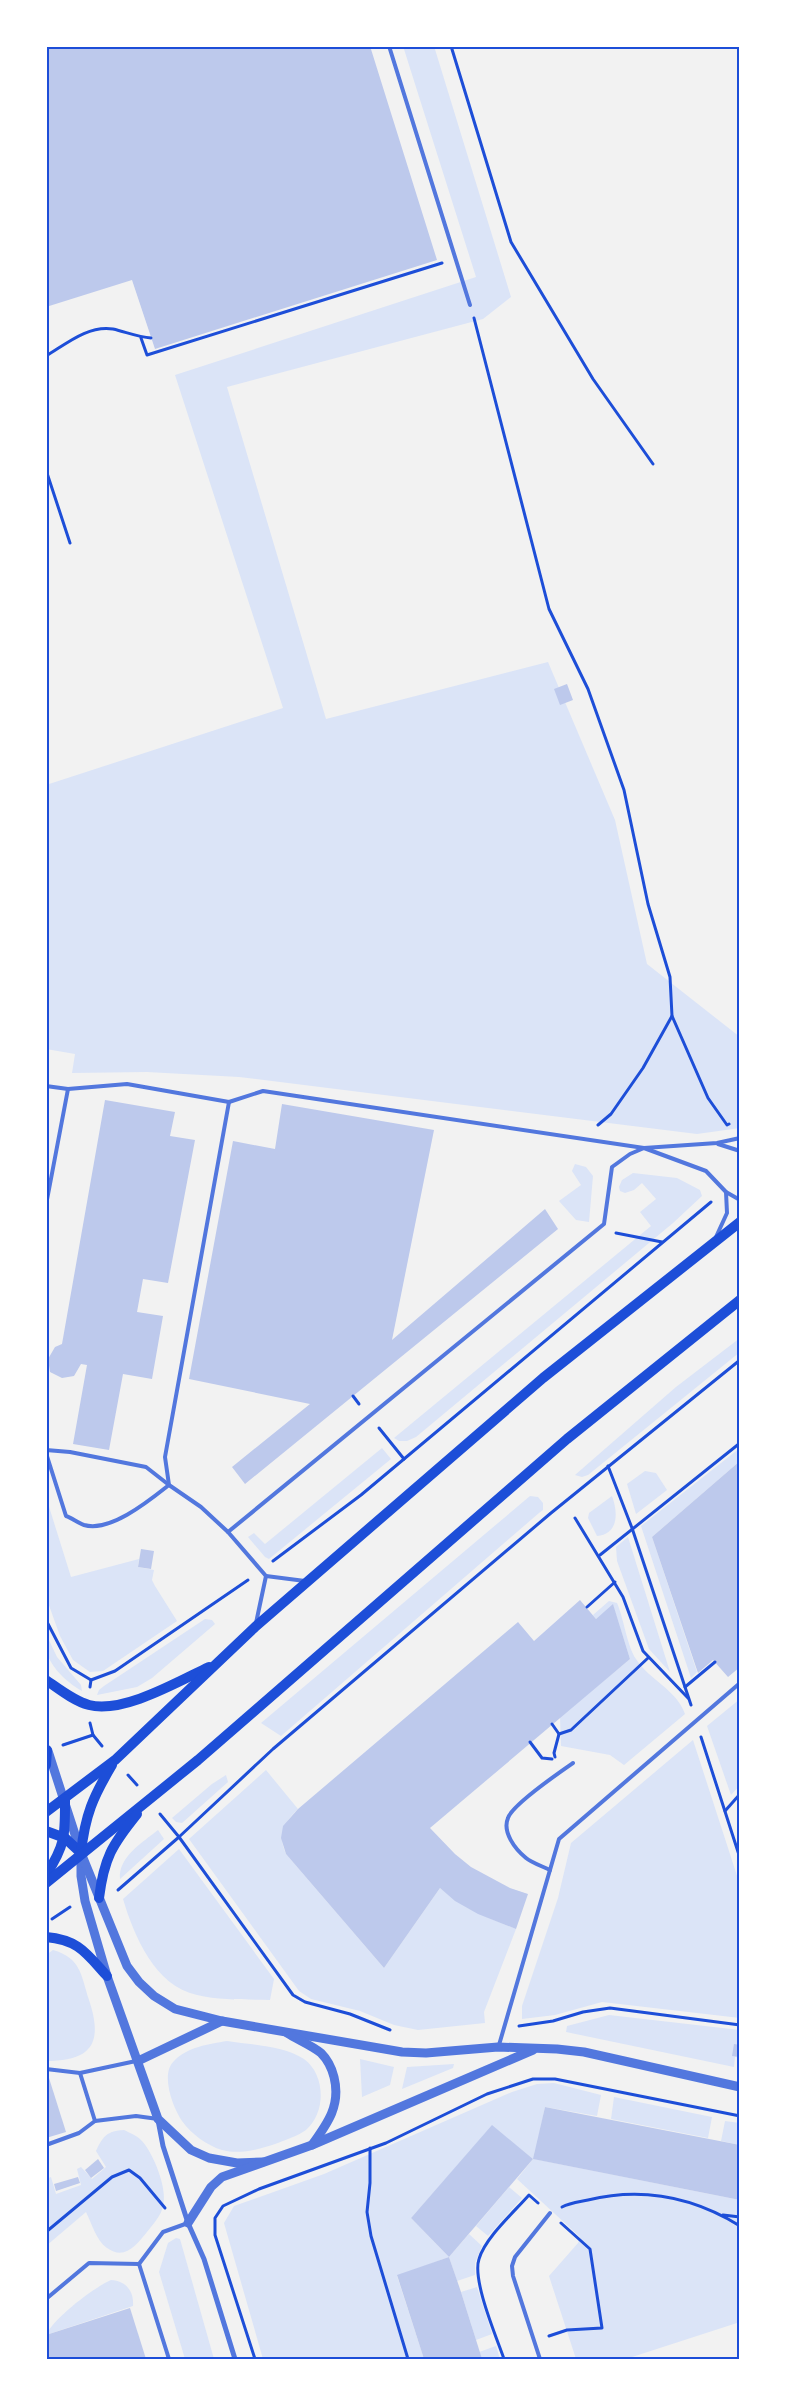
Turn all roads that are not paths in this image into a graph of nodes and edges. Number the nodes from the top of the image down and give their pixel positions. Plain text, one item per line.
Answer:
1 (389, 46) edge
2 (470, 305) road end
3 (46, 1086) edge
4 (68, 1089) junction
5 (229, 1102) junction
6 (740, 1138) edge
7 (717, 1143) junction
8 (644, 1148) junction
9 (740, 1151) edge
10 (726, 1192) junction
11 (740, 1200) edge
12 (46, 1205) edge
13 (740, 1222) edge
14 (714, 1240) junction
15 (740, 1300) edge
16 (46, 1452) edge
17 (169, 1485) junction
18 (228, 1532) junction
19 (266, 1576) junction
20 (307, 1581) junction
21 (255, 1626) junction
22 (217, 1663) junction
23 (46, 1680) edge
24 (740, 1683) edge
25 (47, 1748) edge
26 (116, 1760) junction
27 (573, 1763) dead end
28 (46, 1765) edge
29 (65, 1799) junction
30 (148, 1800) junction
31 (46, 1812) edge
32 (46, 1830) edge
33 (64, 1838) junction
34 (82, 1853) junction
35 (550, 1870) junction
36 (46, 1875) edge
37 (46, 1883) edge
38 (100, 1898) junction
39 (46, 1937) edge
40 (107, 1976) junction
41 (222, 2021) junction
42 (283, 2031) junction
43 (498, 2047) junction
44 (537, 2048) junction
45 (138, 2061) junction
46 (46, 2069) edge
47 (80, 2073) junction
48 (740, 2087) edge
49 (158, 2120) junction
50 (95, 2122) junction
51 (46, 2145) edge
52 (312, 2145) junction
53 (263, 2162) junction
54 (550, 2213) road end
55 (188, 2223) junction
56 (139, 2264) junction
57 (46, 2299) edge
58 (169, 2359) edge
59 (234, 2359) edge
60 (540, 2359) edge

1 - 2 lane
3 - 4 lane
4 - 5 lane
4 - 12 lane
5 - 8 lane
5 - 17 lane
6 - 7 lane
7 - 8 lane
7 - 9 lane
8 - 10 lane
8 - 18 lane
10 - 11 lane
10 - 14 lane
13 - 14 main road
14 - 20 main road
15 - 30 main road
16 - 17 lane
16 - 17 lane
17 - 18 lane
18 - 19 lane
19 - 20 lane
19 - 21 lane
20 - 21 main road
21 - 22 main road
22 - 23 main road
22 - 26 main road
24 - 35 lane
25 - 28 main road
25 - 29 street
26 - 29 main road
26 - 34 main road
27 - 35 lane
29 - 31 main road
29 - 33 main road
29 - 34 street
30 - 34 main road
30 - 38 main road
32 - 33 main road
33 - 34 main road
33 - 36 main road
34 - 37 main road
34 - 38 street
34 - 40 street
35 - 43 lane
38 - 41 street
39 - 40 main road
40 - 45 street
41 - 42 street
41 - 45 street
42 - 43 street
42 - 52 street
43 - 44 street
44 - 48 street
44 - 52 street
45 - 47 lane
45 - 49 street
46 - 47 lane
47 - 50 lane
49 - 50 lane
49 - 53 street
49 - 55 street
50 - 51 lane
52 - 53 street
53 - 55 street
54 - 60 lane
55 - 56 lane
55 - 59 street
56 - 57 lane
56 - 58 lane

